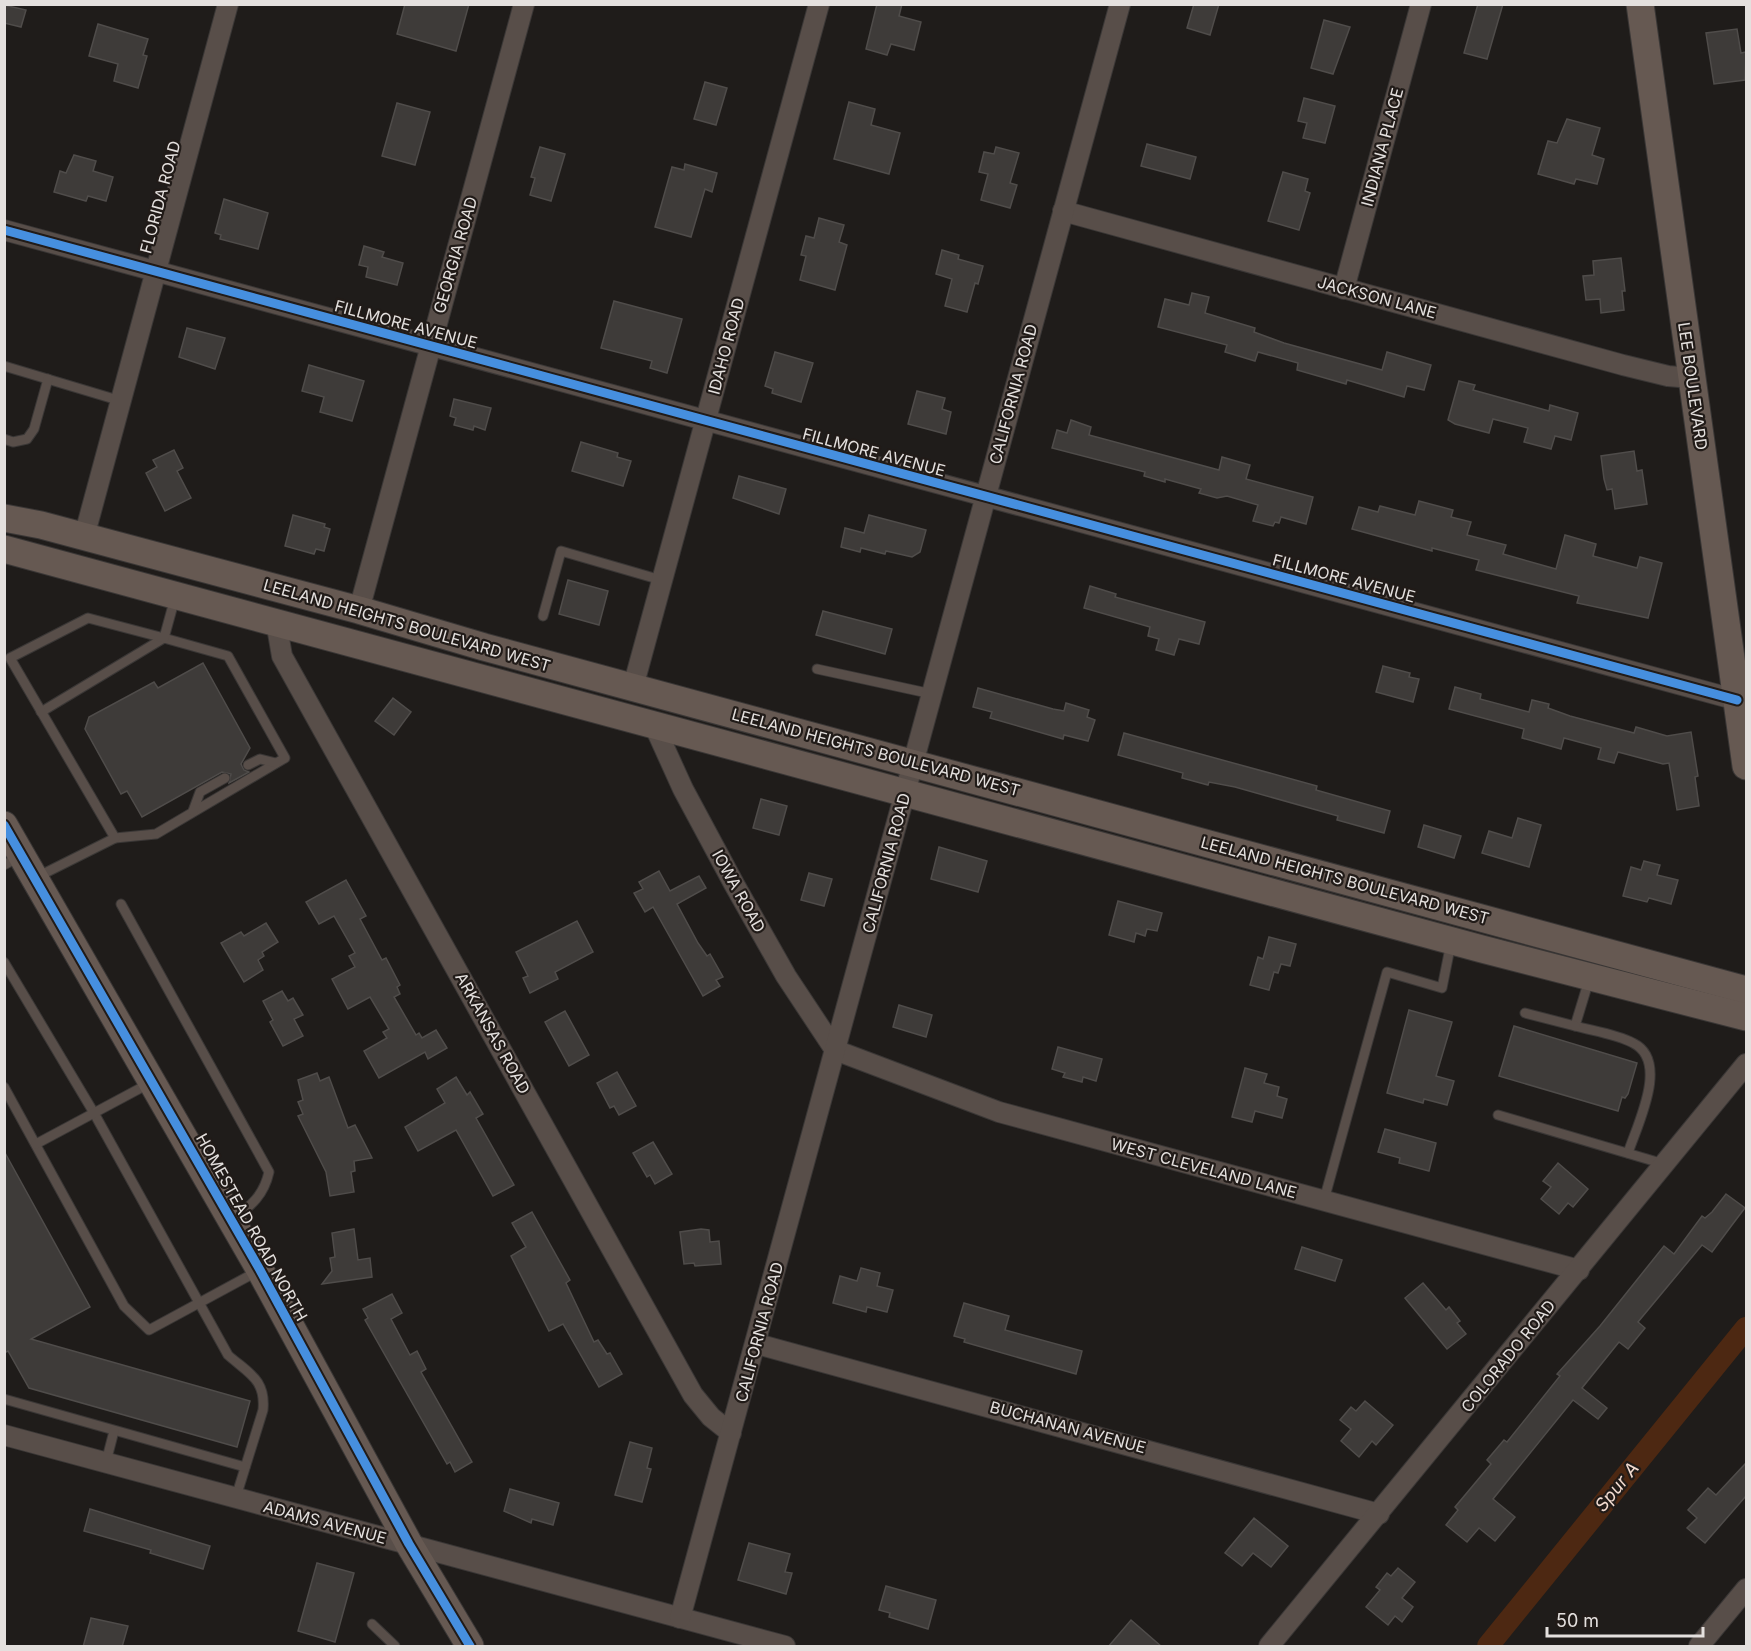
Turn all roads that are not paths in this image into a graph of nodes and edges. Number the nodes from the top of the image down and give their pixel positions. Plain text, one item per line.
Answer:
1 (228, 4) edge
2 (524, 4) edge
3 (819, 4) edge
4 (1120, 4) edge
5 (1421, 4) edge
6 (1640, 4) edge
7 (1063, 211) junction
8 (4, 230) edge
9 (155, 272) junction
10 (1344, 289) junction
11 (429, 345) junction
12 (4, 366) edge
13 (1691, 378) junction
14 (48, 379) junction
15 (121, 401) junction
16 (705, 421) junction
17 (4, 440) edge
18 (986, 498) junction
19 (4, 518) edge
20 (84, 537) junction
21 (4, 549) edge
22 (661, 580) junction
23 (176, 594) junction
24 (359, 610) junction
25 (543, 616) dead end
26 (276, 621) junction
27 (164, 638) junction
28 (817, 669) dead end
29 (633, 687) junction
30 (932, 694) junction
31 (1737, 700) junction
32 (41, 712) junction
33 (654, 725) junction
34 (914, 762) junction
35 (276, 764) junction
36 (248, 765) dead end
37 (1746, 766) edge
38 (225, 778) dead end
39 (905, 792) junction
40 (193, 811) junction
41 (4, 825) edge
42 (115, 838) junction
43 (21, 866) edge
44 (121, 904) dead end
45 (1451, 941) junction
46 (4, 962) edge
47 (1590, 977) junction
48 (1746, 990) edge
49 (1525, 1013) dead end
50 (1746, 1017) edge
51 (1575, 1026) junction
52 (835, 1050) junction
53 (1746, 1064) edge
54 (153, 1082) junction
55 (4, 1087) edge
56 (94, 1113) junction
57 (1498, 1114) dead end
58 (36, 1143) junction
59 (1628, 1153) junction
60 (1666, 1164) junction
61 (1324, 1200) junction
62 (231, 1220) junction
63 (260, 1270) junction
64 (1579, 1270) junction
65 (198, 1302) junction
66 (756, 1344) junction
67 (4, 1399) edge
68 (114, 1431) junction
69 (731, 1433) junction
70 (4, 1435) edge
71 (106, 1462) junction
72 (245, 1467) junction
73 (236, 1497) junction
74 (1378, 1514) junction
75 (409, 1544) junction
76 (1746, 1589) edge
77 (680, 1618) junction
78 (372, 1624) dead end
79 (467, 1646) edge
80 (395, 1647) edge
81 (785, 1647) edge
82 (1269, 1647) edge
83 (1699, 1647) edge

1 - 9 street, FLORIDA ROAD
2 - 11 street, GEORGIA ROAD
3 - 16 street, IDAHO ROAD
4 - 7 street, CALIFORNIA ROAD
5 - 10 street, INDIANA PLACE
6 - 13 main road, LEE BOULEVARD
7 - 10 street, JACKSON LANE
7 - 18 street, CALIFORNIA ROAD
8 - 9 street, FILLMORE AVENUE
9 - 11 street, FILLMORE AVENUE
9 - 15 street, FLORIDA ROAD
10 - 13 street, JACKSON LANE
11 - 16 street, FILLMORE AVENUE
11 - 24 street, GEORGIA ROAD
12 - 14 lane
13 - 31 main road, LEE BOULEVARD
14 - 15 lane
14 - 17 lane
15 - 20 street, FLORIDA ROAD
16 - 18 street, FILLMORE AVENUE
16 - 22 street, IDAHO ROAD
18 - 30 street, CALIFORNIA ROAD
18 - 31 street, FILLMORE AVENUE
19 - 20 main road, LEELAND HEIGHTS BOULEVARD WEST
20 - 24 main road, LEELAND HEIGHTS BOULEVARD WEST
21 - 23 main road, LEELAND HEIGHTS BOULEVARD WEST
22 - 25 lane
22 - 29 street, IDAHO ROAD
23 - 26 main road, LEELAND HEIGHTS BOULEVARD WEST
23 - 27 lane
24 - 29 main road, LEELAND HEIGHTS BOULEVARD WEST
26 - 33 main road, LEELAND HEIGHTS BOULEVARD WEST
26 - 69 street, ARKANSAS ROAD
27 - 32 lane
27 - 32 lane
27 - 35 lane
28 - 30 lane
29 - 34 main road, LEELAND HEIGHTS BOULEVARD WEST
30 - 34 street, CALIFORNIA ROAD
31 - 37 main road, LEE BOULEVARD
32 - 42 lane
33 - 39 main road, LEELAND HEIGHTS BOULEVARD WEST
33 - 52 street, IOWA ROAD
34 - 39 street, CALIFORNIA ROAD
34 - 48 main road, LEELAND HEIGHTS BOULEVARD WEST
35 - 36 lane
35 - 40 lane
38 - 40 lane
39 - 45 main road, LEELAND HEIGHTS BOULEVARD WEST
39 - 52 street, CALIFORNIA ROAD
40 - 42 lane
41 - 43 main road, HOMESTEAD ROAD NORTH
42 - 43 lane
43 - 54 main road, HOMESTEAD ROAD NORTH
44 - 62 lane
45 - 47 main road, LEELAND HEIGHTS BOULEVARD WEST
45 - 61 lane
46 - 56 lane
47 - 50 main road, LEELAND HEIGHTS BOULEVARD WEST
47 - 51 lane
49 - 51 lane
51 - 59 lane
52 - 61 street, WEST CLEVELAND LANE
52 - 66 street, CALIFORNIA ROAD
53 - 60 street, COLORADO ROAD
54 - 56 lane
54 - 62 main road, HOMESTEAD ROAD NORTH
55 - 58 lane
56 - 58 lane
56 - 65 lane
57 - 59 lane
58 - 65 lane
59 - 60 lane
60 - 64 street, COLORADO ROAD
61 - 64 street, WEST CLEVELAND LANE
62 - 63 main road, HOMESTEAD ROAD NORTH
63 - 65 lane
63 - 75 main road, HOMESTEAD ROAD NORTH
64 - 74 street, COLORADO ROAD
65 - 72 lane
66 - 69 street, CALIFORNIA ROAD
66 - 74 street, BUCHANAN AVENUE
67 - 68 lane
68 - 71 lane
68 - 72 lane
69 - 77 street, CALIFORNIA ROAD
70 - 71 street, ADAMS AVENUE
71 - 73 street, ADAMS AVENUE
72 - 73 lane
73 - 75 street, ADAMS AVENUE
74 - 82 street, COLORADO ROAD
75 - 77 street, ADAMS AVENUE
75 - 79 main road, HOMESTEAD ROAD NORTH
76 - 83 street
77 - 81 street, ADAMS AVENUE
78 - 80 lane

